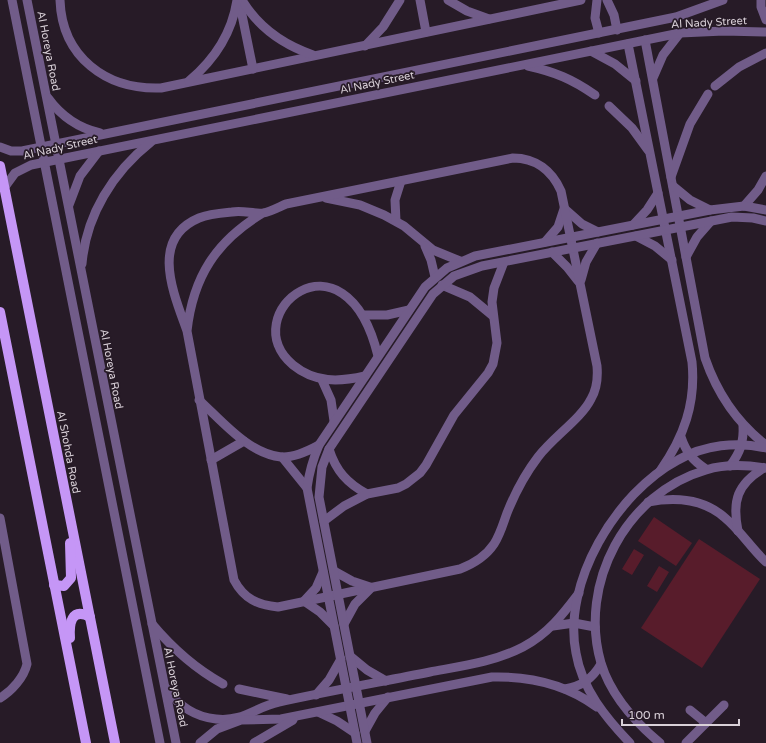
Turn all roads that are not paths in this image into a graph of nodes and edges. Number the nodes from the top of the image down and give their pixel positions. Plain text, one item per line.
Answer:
1 (12, 0) edge
2 (27, 0) edge
3 (60, 0) edge
4 (239, 0) edge
5 (400, 0) edge
6 (420, 0) edge
7 (448, 0) edge
8 (548, 0) edge
9 (581, 0) edge
10 (597, 0) edge
11 (607, 0) edge
12 (723, 0) edge
13 (761, 0) edge
14 (534, 10) junction
15 (490, 19) junction
16 (766, 20) edge
17 (617, 30) junction
18 (426, 32) junction
19 (766, 32) edge
20 (599, 33) junction
21 (680, 34) junction
22 (645, 40) junction
23 (628, 44) junction
24 (364, 46) junction
25 (591, 51) junction
26 (766, 53) edge
27 (314, 56) junction
28 (450, 63) junction
29 (524, 66) junction
30 (428, 68) junction
31 (253, 69) junction
32 (453, 78) junction
33 (652, 80) junction
34 (636, 81) junction
35 (187, 82) junction
36 (432, 83) junction
37 (715, 86) dead end
38 (708, 94) dead end
39 (46, 95) junction
40 (595, 95) dead end
41 (609, 106) dead end
42 (104, 133) junction
43 (154, 140) junction
44 (56, 144) junction
45 (0, 147) edge
46 (41, 147) junction
47 (99, 151) junction
48 (650, 154) junction
49 (59, 159) junction
50 (44, 162) junction
51 (0, 166) edge
52 (766, 176) edge
53 (401, 180) junction
54 (672, 182) junction
55 (4, 188) junction
56 (658, 193) junction
57 (321, 197) junction
58 (68, 206) junction
59 (744, 206) junction
60 (564, 208) junction
61 (710, 210) junction
62 (766, 210) edge
63 (262, 213) junction
64 (678, 216) junction
65 (664, 219) junction
66 (396, 221) junction
67 (712, 221) junction
68 (766, 221) edge
69 (633, 225) junction
70 (680, 227) junction
71 (666, 230) junction
72 (598, 232) junction
73 (636, 236) junction
74 (570, 237) junction
75 (545, 242) junction
76 (425, 244) junction
77 (597, 244) junction
78 (573, 248) junction
79 (552, 252) junction
80 (686, 257) junction
81 (672, 260) junction
82 (460, 261) junction
83 (504, 262) junction
84 (82, 276) junction
85 (435, 277) junction
86 (580, 284) junction
87 (442, 285) junction
88 (409, 310) junction
89 (0, 312) edge
90 (364, 315) junction
91 (493, 316) junction
92 (187, 331) junction
93 (378, 356) junction
94 (365, 376) junction
95 (322, 380) junction
96 (199, 400) junction
97 (334, 422) junction
98 (743, 425) junction
99 (681, 437) junction
100 (244, 441) junction
101 (319, 444) junction
102 (742, 445) junction
103 (766, 446) edge
104 (329, 449) junction
105 (689, 455) junction
106 (282, 457) junction
107 (211, 460) junction
108 (730, 466) junction
109 (765, 468) edge
110 (706, 469) junction
111 (660, 471) junction
112 (307, 488) junction
113 (367, 494) junction
114 (647, 502) junction
115 (0, 518) edge
116 (324, 520) junction
117 (738, 531) junction
118 (74, 535) junction
119 (766, 562) edge
120 (334, 571) junction
121 (323, 572) junction
122 (54, 585) junction
123 (372, 588) junction
124 (579, 593) junction
125 (338, 594) junction
126 (328, 596) junction
127 (304, 601) junction
128 (90, 617) junction
129 (150, 623) junction
130 (574, 623) junction
131 (344, 624) junction
132 (334, 626) junction
133 (553, 626) junction
134 (595, 627) junction
135 (68, 655) junction
136 (350, 656) junction
137 (340, 659) junction
138 (601, 664) junction
139 (160, 666) junction
140 (145, 668) junction
141 (386, 681) junction
142 (585, 682) junction
143 (224, 684) dead end
144 (164, 686) junction
145 (356, 687) junction
146 (239, 689) dead end
147 (346, 689) junction
148 (565, 689) junction
149 (316, 695) junction
150 (388, 697) junction
151 (0, 698) edge
152 (291, 700) junction
153 (360, 703) junction
154 (349, 705) junction
155 (724, 705) dead end
156 (690, 710) dead end
157 (318, 712) junction
158 (603, 712) junction
159 (300, 715) junction
160 (706, 723) junction
161 (365, 731) junction
162 (355, 733) junction
163 (86, 743) edge
164 (115, 743) edge
165 (160, 743) edge
166 (176, 743) edge
167 (200, 743) edge
168 (254, 743) edge
169 (357, 743) edge
170 (367, 743) edge
171 (630, 743) edge
172 (660, 743) edge
173 (686, 743) edge

1 - 46 street
2 - 39 street, Al Horeya Road
3 - 35 street
4 - 27 street
4 - 31 street
4 - 35 street
5 - 24 street
6 - 18 street
7 - 15 street
8 - 14 street
9 - 14 street
10 - 20 street
11 - 17 street
12 - 17 street, Al Nady Street
13 - 16 street
14 - 15 street
15 - 18 street
17 - 20 street, Al Nady Street
18 - 24 street
19 - 21 street, Al Nady Street
20 - 28 street, Al Nady Street
21 - 22 street, Al Nady Street
21 - 33 street
22 - 23 street, Al Nady Street
22 - 33 street
23 - 25 street, Al Nady Street
23 - 34 street
24 - 27 street
25 - 29 street, Al Nady Street
25 - 34 street
26 - 37 street
27 - 31 street
28 - 30 street, Al Nady Street
28 - 32 street
29 - 32 street, Al Nady Street
29 - 40 street
30 - 36 street
30 - 42 street, Al Nady Street
31 - 35 street
32 - 36 street, Al Nady Street
33 - 54 street
34 - 48 street
36 - 43 street, Al Nady Street
38 - 54 street
39 - 42 street
39 - 44 street, Al Horeya Road
41 - 48 street
42 - 44 street, Al Nady Street
43 - 47 street, Al Nady Street
43 - 84 street
44 - 46 street, Al Nady Street
44 - 49 street, Al Horeya Road
45 - 46 street, Al Nady Street
46 - 50 street
47 - 49 street, Al Nady Street
47 - 58 street
48 - 56 street
49 - 50 street, Al Nady Street
49 - 58 street, Al Horeya Road
50 - 55 street, Al Nady Street
50 - 140 street
51 - 55 main road, Al Shohda Road
52 - 59 street
53 - 57 street
53 - 60 street
53 - 66 street
54 - 61 street
54 - 64 street
55 - 118 main road, Al Shohda Road
56 - 65 street
56 - 69 street
57 - 63 street
57 - 66 street
58 - 84 street, Al Horeya Road
59 - 61 street
59 - 62 street
60 - 72 street
60 - 74 street
60 - 75 street
61 - 64 street
63 - 92 street
63 - 92 street
64 - 65 street
64 - 70 street
65 - 69 street
65 - 71 street
66 - 76 street
67 - 68 street
67 - 70 street
67 - 80 street
69 - 72 street
70 - 71 street
70 - 80 street
71 - 73 street
71 - 81 street
72 - 74 street
73 - 77 street
73 - 81 street
74 - 75 street
74 - 78 street
75 - 82 street
76 - 82 street
76 - 85 street
77 - 78 street
77 - 86 street
78 - 79 street
78 - 86 street
79 - 83 street
79 - 86 street
80 - 98 street
81 - 99 street
82 - 85 street
83 - 87 street
83 - 91 street
84 - 129 street, Al Horeya Road
85 - 88 street
86 - 123 street
87 - 91 street
87 - 104 street
88 - 90 street
88 - 93 street
89 - 122 main road
90 - 93 street
90 - 95 street
91 - 113 street
92 - 96 street
93 - 94 street
94 - 95 street
94 - 97 street
95 - 97 street
96 - 100 street
96 - 107 street
97 - 101 street
98 - 102 street
98 - 103 street
99 - 105 street
99 - 111 street
100 - 106 street
100 - 107 street
101 - 106 street
101 - 112 street
102 - 103 street
102 - 105 street
102 - 108 street
104 - 113 street
104 - 116 street
105 - 110 street
105 - 111 street
106 - 112 street
107 - 127 street
108 - 109 street
108 - 110 street
109 - 117 street
110 - 114 street
111 - 124 street
112 - 121 street
113 - 116 street
114 - 117 street
114 - 134 street
115 - 151 street
116 - 120 street
117 - 119 street
118 - 122 main road
118 - 128 main road, Al Shohda Road
120 - 123 street
120 - 125 street
121 - 126 street
121 - 127 street
122 - 135 main road
123 - 125 street
123 - 131 street
124 - 130 street
124 - 133 street
125 - 126 street
125 - 131 street
126 - 127 street
126 - 132 street
127 - 132 street
128 - 135 main road
128 - 164 main road, Al Shohda Road
129 - 139 street, Al Horeya Road
129 - 143 street
130 - 133 street
130 - 134 street
130 - 142 street
131 - 136 street
132 - 137 street
133 - 141 street
134 - 138 street
135 - 163 main road
136 - 141 street
136 - 145 street
137 - 147 street
137 - 149 street
138 - 142 street
138 - 172 street
139 - 140 street
139 - 144 street, Al Horeya Road
140 - 165 street
141 - 145 street
142 - 148 street
142 - 158 street
144 - 152 street
144 - 166 street, Al Horeya Road
145 - 147 street
145 - 153 street
146 - 152 street
147 - 149 street
147 - 154 street
148 - 150 street
148 - 158 street
149 - 152 street
150 - 153 street
150 - 161 street
153 - 154 street
153 - 161 street
154 - 157 street
154 - 162 street
155 - 160 street
156 - 160 street
157 - 159 street
157 - 162 street
158 - 171 street
159 - 167 street
159 - 168 street
160 - 173 street
161 - 170 street
162 - 169 street

